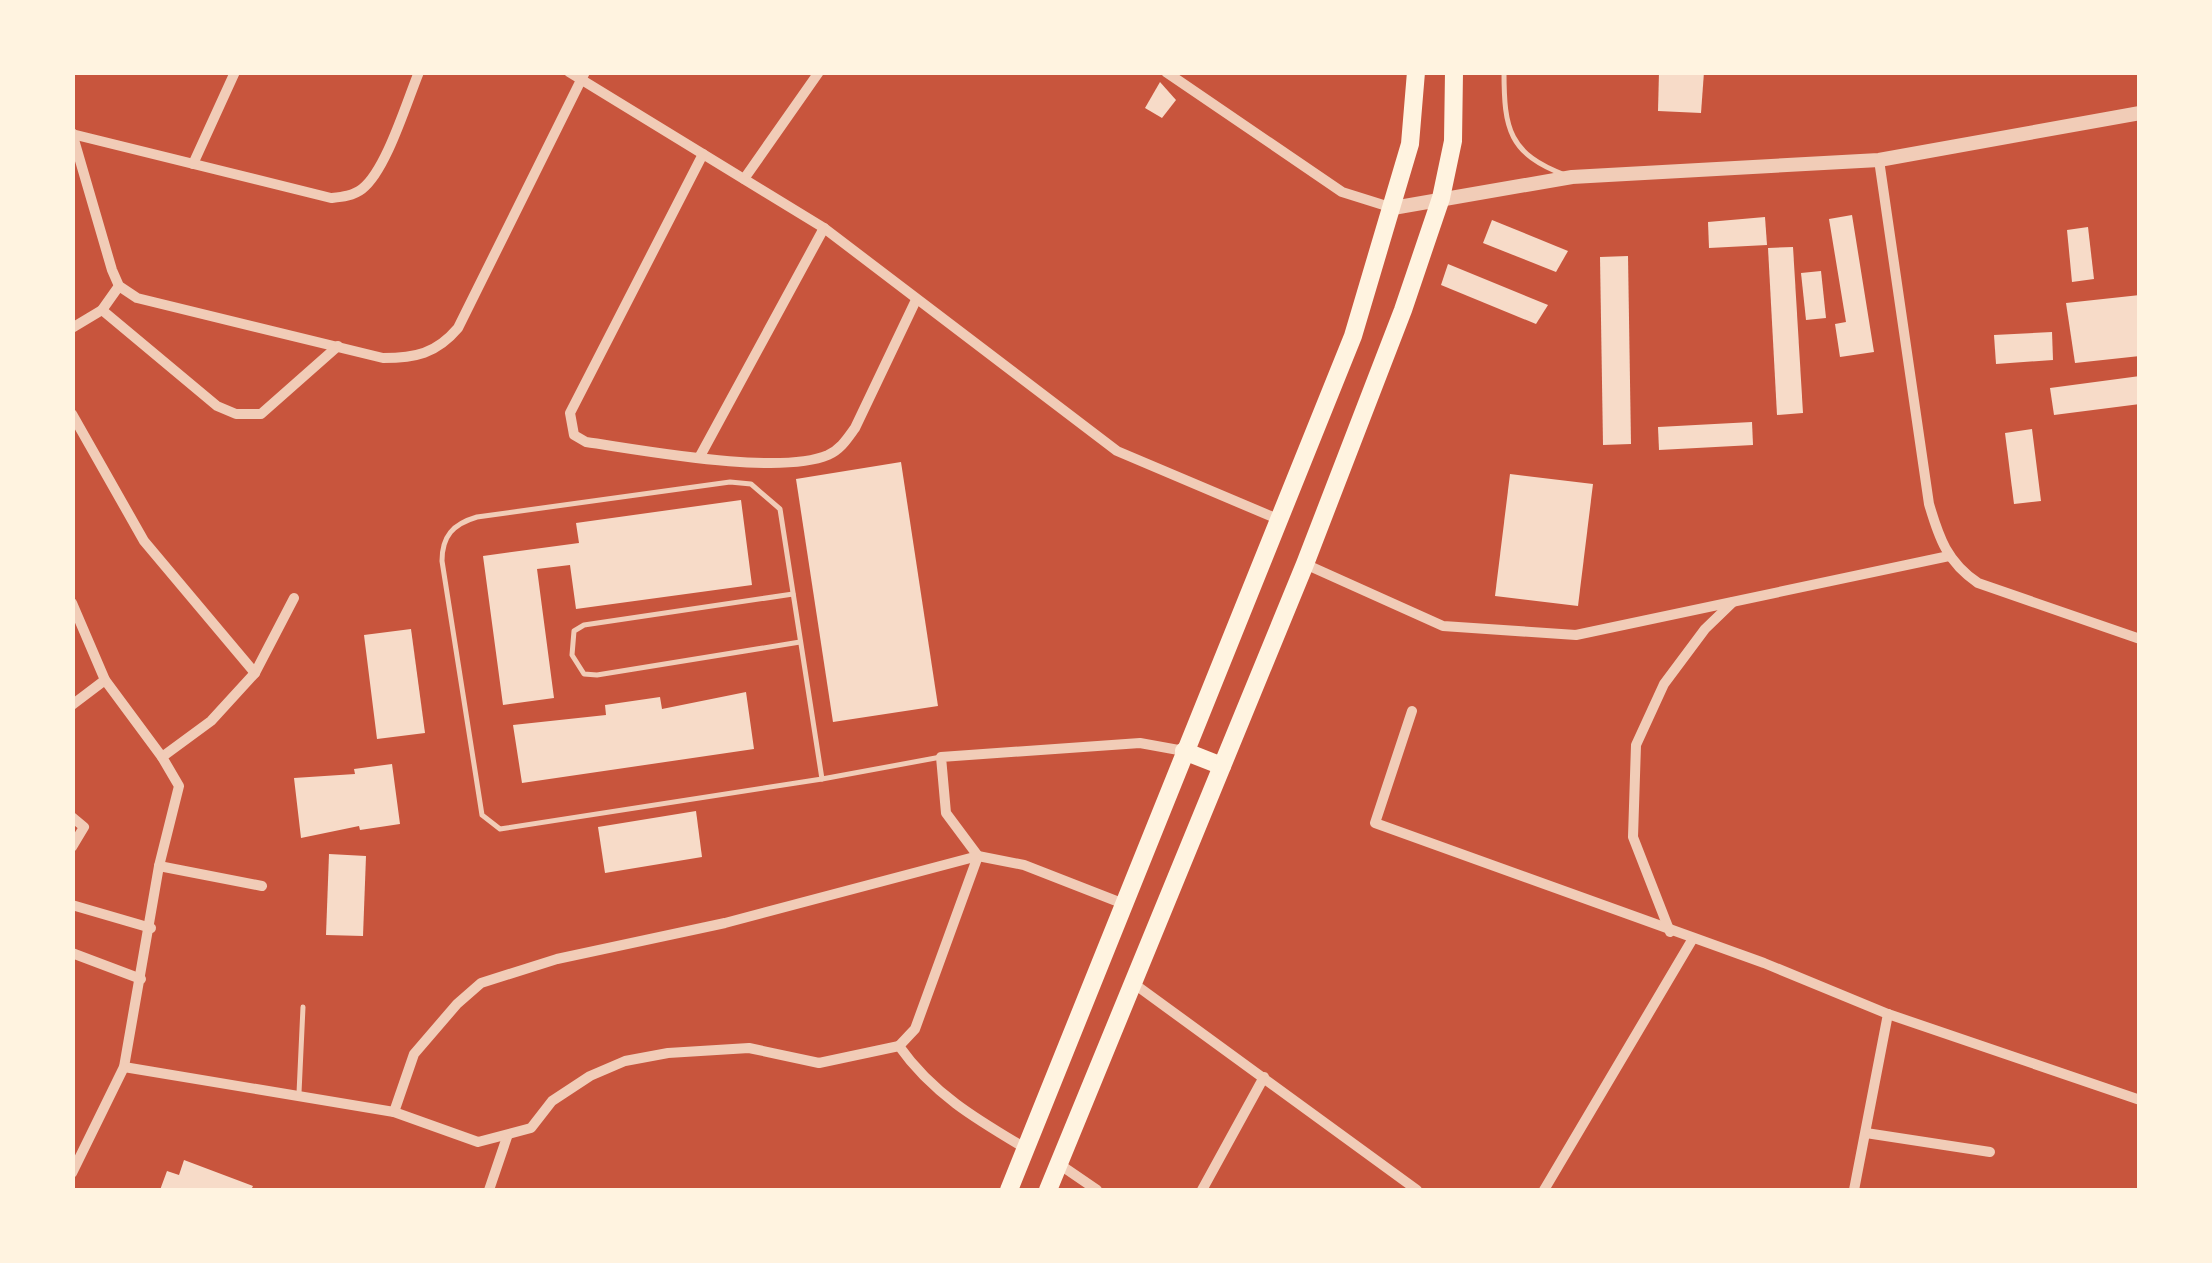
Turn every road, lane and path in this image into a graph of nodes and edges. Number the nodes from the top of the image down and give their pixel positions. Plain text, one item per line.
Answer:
1 (236, 72) edge
2 (419, 72) edge
3 (568, 72) edge
4 (819, 72) edge
5 (1166, 72) edge
6 (1416, 72) edge
7 (1454, 72) edge
8 (1504, 72) edge
9 (583, 76) edge
10 (2140, 113) edge
11 (72, 133) edge
12 (703, 154) junction
13 (1879, 160) junction
14 (193, 164) junction
15 (1572, 178) junction
16 (744, 179) junction
17 (1441, 198) junction
18 (1393, 208) junction
19 (824, 228) junction
20 (119, 286) junction
21 (916, 300) junction
22 (102, 310) junction
23 (72, 328) edge
24 (338, 346) junction
25 (72, 414) edge
26 (698, 458) junction
27 (1281, 520) junction
28 (1949, 556) junction
29 (1306, 564) junction
30 (793, 594) junction
31 (294, 598) dead end
32 (1735, 600) junction
33 (72, 602) edge
34 (2140, 639) edge
35 (800, 642) junction
36 (255, 673) junction
37 (105, 680) junction
38 (72, 705) edge
39 (1412, 711) dead end
40 (1184, 751) junction
41 (162, 757) junction
42 (941, 757) junction
43 (1222, 766) junction
44 (822, 779) junction
45 (72, 817) edge
46 (72, 847) edge
47 (978, 856) junction
48 (159, 866) junction
49 (262, 886) dead end
50 (72, 904) edge
51 (1124, 904) junction
52 (151, 928) junction
53 (1670, 932) junction
54 (1692, 940) junction
55 (72, 953) edge
56 (142, 979) junction
57 (1134, 983) junction
58 (303, 1007) dead end
59 (1888, 1014) junction
60 (899, 1046) junction
61 (124, 1067) junction
62 (1264, 1077) junction
63 (299, 1093) junction
64 (2140, 1100) edge
65 (394, 1112) junction
66 (1866, 1133) junction
67 (506, 1137) junction
68 (1025, 1148) junction
69 (1990, 1152) dead end
70 (1059, 1164) junction
71 (72, 1174) edge
72 (488, 1190) edge
73 (1008, 1190) edge
74 (1048, 1190) edge
75 (1098, 1190) edge
76 (1202, 1190) edge
77 (1417, 1190) edge
78 (1544, 1190) edge
79 (1854, 1190) edge

1 - 14 street
2 - 14 street
3 - 9 street
4 - 16 street
5 - 18 street
6 - 18 highway
7 - 17 highway
8 - 15 lane
9 - 12 street
9 - 24 street
10 - 13 street
11 - 14 street
11 - 20 street
12 - 16 street
12 - 26 street
13 - 15 street
13 - 28 street
15 - 17 street
16 - 19 street
17 - 18 street
17 - 29 highway
18 - 27 highway
19 - 21 street
19 - 26 street
20 - 22 street
20 - 24 street
21 - 26 street
21 - 27 street
22 - 23 street
22 - 24 street
25 - 36 street
27 - 40 highway
28 - 32 street
28 - 34 street
29 - 32 street
29 - 43 highway
30 - 35 lane
30 - 35 lane
30 - 44 lane
31 - 36 street
32 - 53 street
33 - 37 street
35 - 44 lane
36 - 41 street
37 - 38 street
37 - 41 street
39 - 53 street
40 - 42 street
40 - 43 highway
40 - 51 highway
41 - 48 street
42 - 44 lane
42 - 47 street
43 - 57 highway
45 - 46 street
47 - 51 street
47 - 60 street
47 - 65 street
48 - 49 street
48 - 52 street
50 - 52 street
51 - 68 highway
52 - 56 street
53 - 54 street
54 - 59 street
54 - 78 street
55 - 56 street
56 - 61 street
57 - 62 street
57 - 70 highway
58 - 63 lane
59 - 64 street
59 - 66 street
60 - 67 street
60 - 68 street
61 - 63 street
61 - 71 street
62 - 76 street
62 - 77 street
63 - 65 street
65 - 67 street
66 - 69 street
66 - 79 street
67 - 72 street
68 - 73 highway
70 - 74 highway
70 - 75 street

